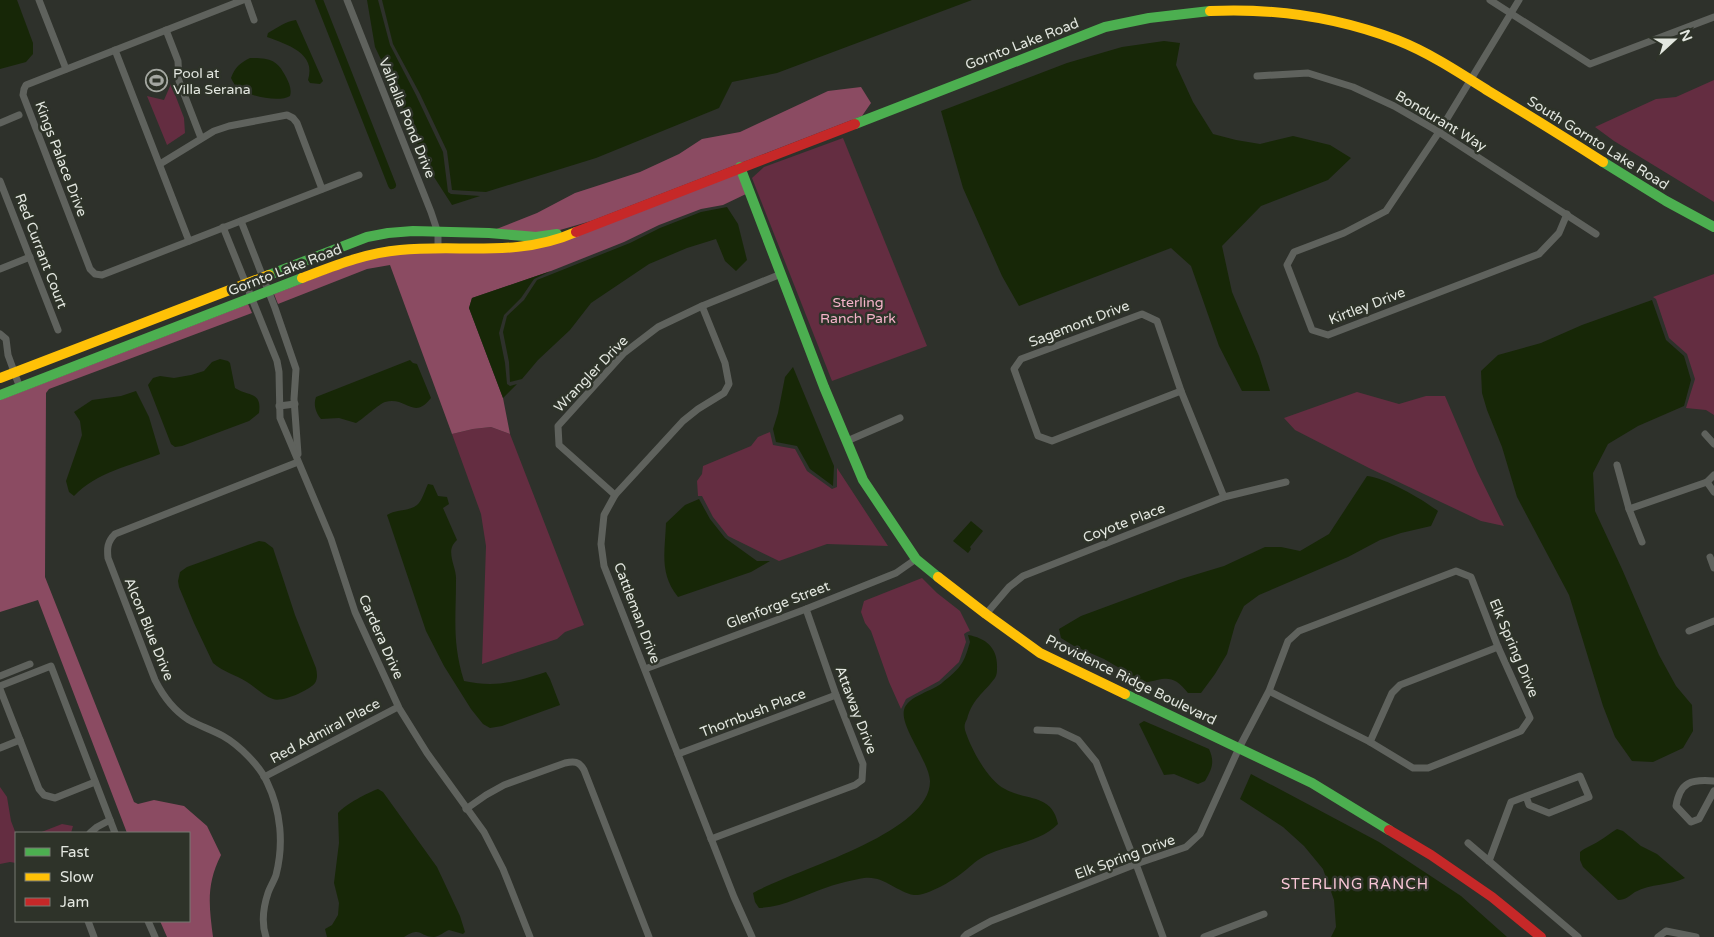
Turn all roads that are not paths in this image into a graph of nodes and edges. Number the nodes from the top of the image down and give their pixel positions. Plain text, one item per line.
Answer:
1 (39, 0) edge
2 (245, 0) edge
3 (347, 0) edge
4 (1490, 0) edge
5 (1518, 0) edge
6 (1509, 14) junction
7 (1714, 17) edge
8 (254, 20) dead end
9 (166, 30) junction
10 (115, 50) junction
11 (66, 69) junction
12 (1257, 76) dead end
13 (1470, 79) junction
14 (19, 115) dead end
15 (0, 123) edge
16 (1439, 132) junction
17 (200, 138) junction
18 (160, 164) junction
19 (740, 167) junction
20 (359, 175) dead end
21 (0, 181) edge
22 (322, 189) junction
23 (1567, 214) junction
24 (241, 221) junction
25 (592, 225) junction
26 (1714, 227) edge
27 (223, 228) junction
28 (438, 233) junction
29 (1596, 234) dead end
30 (190, 241) junction
31 (438, 248) junction
32 (30, 257) junction
33 (0, 269) edge
34 (781, 274) junction
35 (262, 278) junction
36 (246, 284) junction
37 (268, 292) junction
38 (251, 298) junction
39 (702, 306) junction
40 (58, 330) dead end
41 (0, 334) edge
42 (0, 352) edge
43 (8, 354) junction
44 (14, 373) junction
45 (0, 378) edge
46 (20, 388) junction
47 (1181, 391) junction
48 (0, 396) edge
49 (294, 404) junction
50 (279, 406) junction
51 (900, 418) dead end
52 (1705, 434) dead end
53 (847, 442) junction
54 (1714, 444) edge
55 (298, 462) junction
56 (1617, 465) dead end
57 (1714, 475) edge
58 (1286, 482) dead end
59 (1707, 482) junction
60 (1714, 492) edge
61 (615, 495) junction
62 (1224, 497) junction
63 (1629, 509) junction
64 (1642, 542) dead end
65 (1710, 558) dead end
66 (916, 559) junction
67 (1714, 568) edge
68 (806, 609) junction
69 (986, 614) junction
70 (1714, 621) edge
71 (1689, 631) dead end
72 (1498, 647) junction
73 (30, 664) dead end
74 (645, 669) junction
75 (0, 676) edge
76 (0, 688) edge
77 (1269, 691) junction
78 (836, 695) junction
79 (398, 707) junction
80 (1037, 730) dead end
81 (20, 740) junction
82 (1370, 742) junction
83 (0, 748) edge
84 (1239, 748) junction
85 (678, 754) junction
86 (264, 777) junction
87 (1714, 781) edge
88 (95, 782) junction
89 (1714, 791) edge
90 (1526, 796) junction
91 (466, 809) junction
92 (110, 820) junction
93 (91, 832) edge
94 (115, 832) edge
95 (711, 839) junction
96 (1468, 843) dead end
97 (1489, 861) junction
98 (1136, 864) junction
99 (1264, 914) dead end
100 (88, 922) edge
101 (148, 922) edge
102 (94, 937) edge
103 (154, 937) edge
104 (266, 937) edge
105 (530, 937) edge
106 (649, 937) edge
107 (752, 937) edge
108 (964, 937) edge
109 (1163, 937) edge
110 (1204, 937) edge
111 (1540, 937) edge
112 (1578, 937) edge
113 (1658, 937) edge
114 (1696, 937) edge

1 - 11 street
2 - 8 street
2 - 9 street, Kings Palace Drive
3 - 28 street, Valhalla Pond Drive
4 - 6 street
5 - 6 street, Kirtley Drive
6 - 7 street
6 - 13 street, Kirtley Drive
9 - 10 street, Kings Palace Drive
9 - 17 street
10 - 11 street, Kings Palace Drive
10 - 18 street
11 - 30 street, Kings Palace Drive
12 - 16 street, Bondurant Way
13 - 16 street, Kirtley Drive
13 - 19 street, Gornto Lake Road
13 - 26 street, South Gornto Lake Road
14 - 15 street
16 - 23 street, Bondurant Way
16 - 23 street, Kirtley Drive
17 - 18 street
17 - 22 street
18 - 30 street
19 - 25 street, Gornto Lake Road
19 - 34 street, Providence Ridge Boulevard
20 - 22 street, Kings Palace Drive
21 - 32 street, Red Currant Court
22 - 24 street, Kings Palace Drive
23 - 29 street, Bondurant Way
24 - 27 street, Kings Palace Drive
24 - 35 street
25 - 28 street, Gornto Lake Road
25 - 31 street, Gornto Lake Road
27 - 30 street, Kings Palace Drive
27 - 36 street
28 - 31 street, Valhalla Pond Drive
28 - 35 street, Gornto Lake Road
31 - 37 street, Gornto Lake Road
32 - 33 street
32 - 40 street, Red Currant Court
34 - 39 street, Wrangler Drive
34 - 53 street, Providence Ridge Boulevard
35 - 36 street, Gornto Lake Road
35 - 37 street
36 - 38 street
36 - 44 street, Gornto Lake Road
37 - 38 street, Gornto Lake Road
37 - 49 street, Cardera Drive
38 - 46 street, Gornto Lake Road
38 - 50 street, Cardera Drive
39 - 61 street, Cattleman Drive
39 - 61 street, Wrangler Drive
41 - 43 street
42 - 43 street
43 - 44 street
44 - 45 street, Gornto Lake Road
44 - 46 street
46 - 48 street, Gornto Lake Road
47 - 47 street, Sagemont Drive
47 - 62 street, Sagemont Drive
49 - 50 street
49 - 55 street, Cardera Drive
50 - 55 street, Cardera Drive
51 - 53 street
52 - 54 street
53 - 66 street, Providence Ridge Boulevard
55 - 79 street, Cardera Drive
55 - 86 street, Alcon Blue Drive
56 - 63 street
57 - 59 street
58 - 62 street, Coyote Place
59 - 60 street
59 - 63 street
61 - 74 street, Cattleman Drive
62 - 69 street, Coyote Place
63 - 64 street
65 - 67 street
66 - 68 street, Glenforge Street
66 - 69 street, Providence Ridge Boulevard
68 - 74 street, Glenforge Street
68 - 78 street, Attaway Drive
69 - 84 street, Providence Ridge Boulevard
70 - 71 street
72 - 77 street, Elk Spring Drive
72 - 82 street
72 - 82 street, Elk Spring Drive
73 - 75 street
74 - 85 street, Cattleman Drive
76 - 81 street
76 - 88 street
77 - 82 street, Elk Spring Drive
77 - 84 street, Elk Spring Drive
78 - 85 street, Thornbush Place
78 - 95 street, Attaway Drive
79 - 86 street, Red Admiral Place
79 - 91 street, Cardera Drive
80 - 98 street
81 - 83 street
81 - 88 street
84 - 98 street, Elk Spring Drive
84 - 111 street, Providence Ridge Boulevard
85 - 95 street, Cattleman Drive
86 - 104 street, Alcon Blue Drive
87 - 89 street
88 - 92 street
90 - 90 street
90 - 97 street
91 - 105 street, Cardera Drive
91 - 106 street
92 - 93 street
92 - 94 street
95 - 107 street, Cattleman Drive
96 - 97 street
97 - 112 street
98 - 108 street, Elk Spring Drive
98 - 109 street
99 - 110 street
100 - 102 street
101 - 103 street
113 - 114 street

